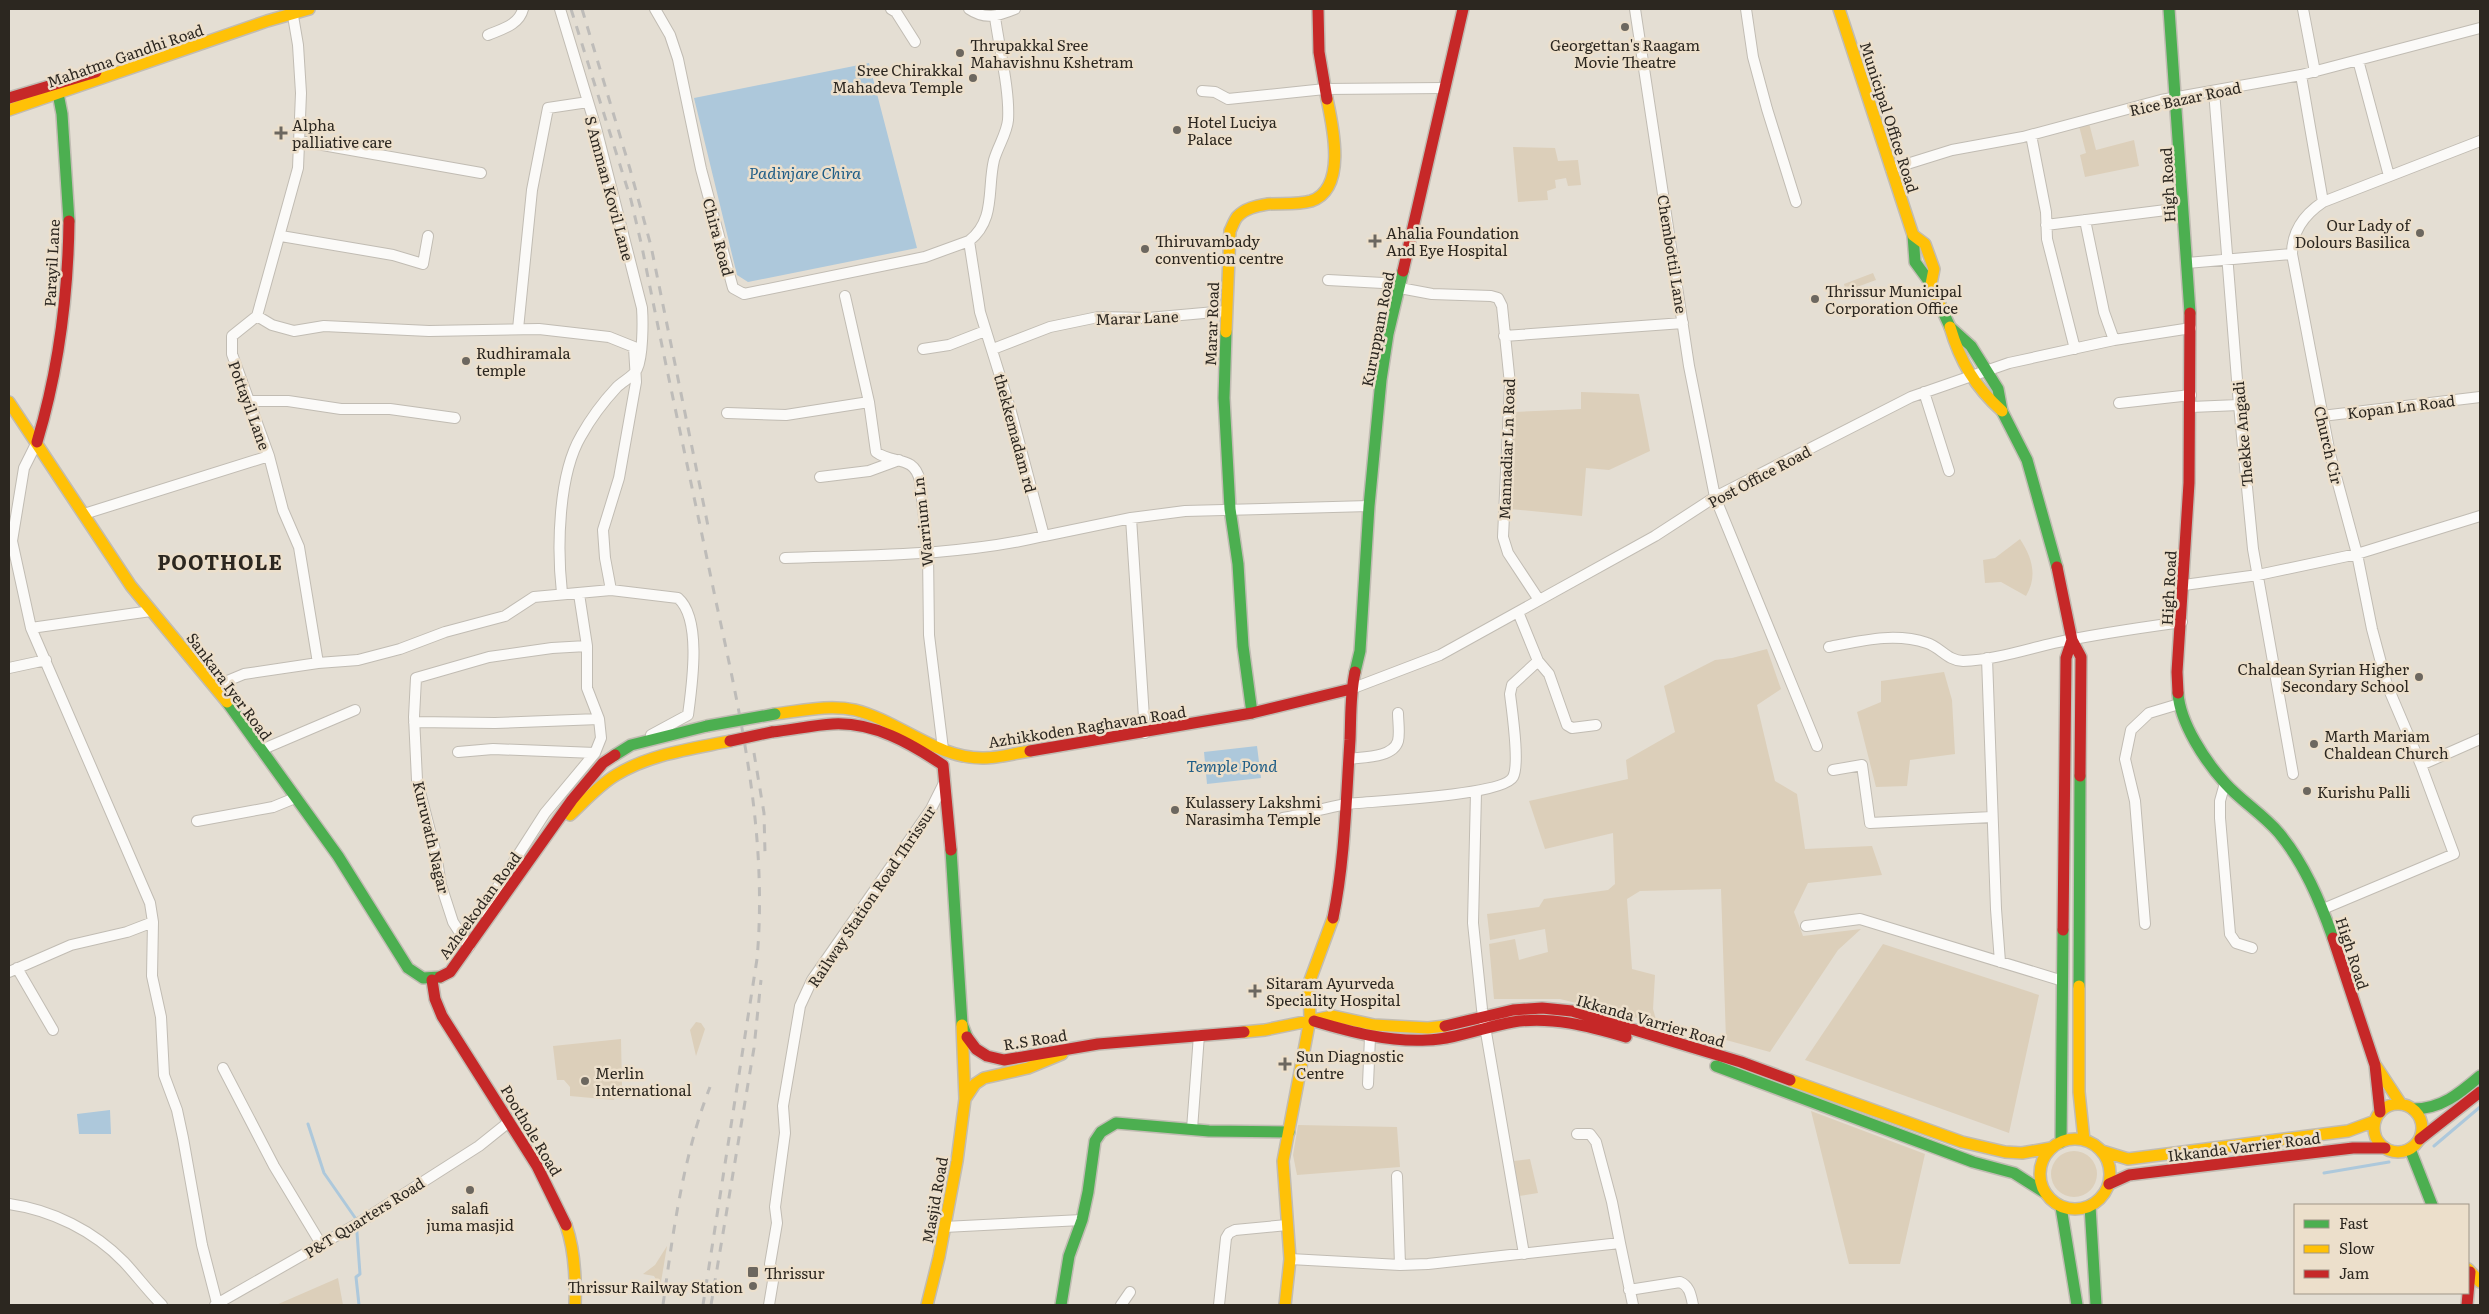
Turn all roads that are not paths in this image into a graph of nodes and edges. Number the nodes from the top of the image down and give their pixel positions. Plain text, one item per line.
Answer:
1 (276, 9) edge
2 (309, 9) edge
3 (523, 9) edge
4 (560, 9) edge
5 (655, 9) edge
6 (891, 9) edge
7 (969, 9) edge
8 (1015, 9) edge
9 (1318, 9) edge
10 (1463, 9) edge
11 (1635, 9) edge
12 (1746, 9) edge
13 (1839, 9) edge
14 (2169, 9) edge
15 (2303, 9) edge
16 (292, 11) edge
17 (995, 17) junction
18 (2480, 28) edge
19 (488, 35) dead end
20 (915, 42) dead end
21 (2358, 60) junction
22 (2315, 72) junction
23 (2301, 75) junction
24 (56, 83) junction
25 (1444, 88) junction
26 (1325, 90) junction
27 (1202, 91) dead end
28 (2214, 91) junction
29 (60, 94) junction
30 (2177, 97) junction
31 (9, 98) edge
32 (588, 102) junction
33 (9, 110) edge
34 (2031, 135) junction
35 (300, 141) junction
36 (2480, 141) edge
37 (1891, 169) junction
38 (481, 174) dead end
39 (2389, 176) junction
40 (1796, 202) dead end
41 (2323, 202) junction
42 (2182, 208) junction
43 (2085, 220) junction
44 (2046, 225) junction
45 (281, 236) junction
46 (428, 236) dead end
47 (969, 241) junction
48 (2292, 254) junction
49 (2229, 259) junction
50 (2188, 263) junction
51 (1328, 280) dead end
52 (1400, 286) junction
53 (845, 296) dead end
54 (1226, 311) junction
55 (257, 316) junction
56 (1683, 323) junction
57 (1950, 327) junction
58 (2191, 328) junction
59 (518, 329) junction
60 (985, 331) junction
61 (1504, 336) junction
62 (2114, 340) junction
63 (993, 349) junction
64 (2076, 349) junction
65 (923, 350) dead end
66 (637, 370) junction
67 (1986, 370) junction
68 (1970, 376) junction
69 (1924, 392) junction
70 (2480, 396) edge
71 (2191, 401) junction
72 (9, 402) edge
73 (249, 402) junction
74 (869, 402) junction
75 (2119, 403) dead end
76 (2239, 405) junction
77 (2002, 411) junction
78 (727, 413) dead end
79 (2322, 416) junction
80 (455, 418) dead end
81 (37, 442) junction
82 (269, 456) junction
83 (900, 460) junction
84 (1949, 471) dead end
85 (820, 477) dead end
86 (1716, 498) junction
87 (1369, 506) junction
88 (1230, 509) junction
89 (84, 514) junction
90 (2480, 516) edge
91 (1131, 518) junction
92 (12, 523) edge
93 (1044, 536) junction
94 (928, 552) junction
95 (2357, 554) junction
96 (785, 558) dead end
97 (2258, 576) junction
98 (2184, 585) junction
99 (611, 590) junction
100 (562, 593) junction
101 (579, 594) junction
102 (1539, 600) junction
103 (151, 611) junction
104 (1518, 612) junction
105 (2182, 622) junction
106 (31, 628) junction
107 (2072, 640) junction
108 (587, 646) junction
109 (1829, 647) dead end
110 (1986, 658) junction
111 (46, 660) junction
112 (1538, 661) junction
113 (318, 663) junction
114 (9, 668) edge
115 (215, 686) junction
116 (1351, 689) junction
117 (2179, 704) junction
118 (355, 710) dead end
119 (1252, 713) junction
120 (1398, 713) dead end
121 (599, 719) junction
122 (414, 722) junction
123 (1596, 725) dead end
124 (707, 726) joint
125 (1145, 734) junction
126 (2480, 739) edge
127 (632, 745) junction
128 (1817, 746) dead end
129 (943, 748) junction
130 (261, 750) junction
131 (458, 752) dead end
132 (595, 753) junction
133 (984, 758) junction
134 (1349, 759) junction
135 (2421, 765) junction
136 (943, 766) junction
137 (1833, 770) dead end
138 (2293, 774) dead end
139 (945, 783) junction
140 (2225, 783) junction
141 (1476, 792) junction
142 (295, 798) junction
143 (1346, 804) junction
144 (1992, 817) junction
145 (1283, 818) dead end
146 (197, 821) dead end
147 (545, 839) junction
148 (2323, 909) junction
149 (153, 922) junction
150 (2145, 924) dead end
151 (1806, 926) dead end
152 (478, 936) junction
153 (469, 947) junction
154 (2252, 948) dead end
155 (2000, 962) junction
156 (13, 970) edge
157 (432, 980) junction
158 (2063, 981) junction
159 (1310, 1019) junction
160 (1485, 1022) junction
161 (962, 1024) junction
162 (53, 1030) dead end
163 (1199, 1035) junction
164 (1370, 1037) junction
165 (1078, 1048) junction
166 (2375, 1065) junction
167 (223, 1068) dead end
168 (2480, 1076) edge
169 (1368, 1084) dead end
170 (2480, 1092) edge
171 (965, 1099) junction
172 (2401, 1104) junction
173 (2413, 1110) junction
174 (2378, 1116) junction
175 (509, 1122) junction
176 (1192, 1129) junction
177 (1289, 1132) junction
178 (1577, 1134) dead end
179 (2420, 1139) junction
180 (2084, 1140) junction
181 (2056, 1145) junction
182 (2385, 1148) junction
183 (2410, 1149) junction
184 (2102, 1151) junction
185 (1397, 1176) dead end
186 (2109, 1184) junction
187 (2044, 1192) junction
188 (9, 1204) edge
189 (2432, 1204) edge
190 (2090, 1206) junction
191 (2061, 1207) junction
192 (1082, 1220) junction
193 (1288, 1225) junction
194 (944, 1227) junction
195 (1620, 1243) junction
196 (320, 1244) junction
197 (1524, 1254) junction
198 (1290, 1259) junction
199 (1400, 1265) junction
200 (2469, 1270) edge
201 (2480, 1282) edge
202 (1630, 1290) junction
203 (1130, 1292) dead end
204 (216, 1304) edge
205 (162, 1305) edge
206 (575, 1305) edge
207 (769, 1305) edge
208 (927, 1305) edge
209 (1061, 1305) edge
210 (1121, 1305) edge
211 (1220, 1305) edge
212 (1284, 1305) edge
213 (1633, 1305) edge
214 (1693, 1305) edge
215 (2077, 1305) edge
216 (2096, 1305) edge

1 - 24 main road, Mahatma Gandhi Road
2 - 16 main road, Mahatma Gandhi Road
3 - 19 street
4 - 32 street, S Amman Kovil Lane
5 - 47 street, Chira Road
6 - 20 street
7 - 17 street
8 - 17 street
9 - 26 main road, Marar Road
10 - 25 main road, Kuruppam Road
11 - 56 street, Chembottil Lane
12 - 40 street
13 - 37 main road, Municipal Office Road
14 - 30 main road, High Road
15 - 22 street
16 - 29 main road, Mahatma Gandhi Road
16 - 35 street
17 - 47 street
18 - 21 street, Rice Bazar Road
21 - 22 street, Rice Bazar Road
21 - 39 street
22 - 23 street, Rice Bazar Road
23 - 28 street, Rice Bazar Road
23 - 41 street
24 - 29 main road, Parayil Lane
24 - 31 main road, Mahatma Gandhi Road
25 - 26 street
25 - 52 main road, Kuruppam Road
26 - 27 street
26 - 54 main road, Marar Road
28 - 30 street, Rice Bazar Road
28 - 49 street, Thekke Angadi
29 - 33 main road, Mahatma Gandhi Road
29 - 81 main road, Parayil Lane
30 - 34 street, Rice Bazar Road
30 - 42 main road, High Road
32 - 59 street
32 - 66 street, S Amman Kovil Lane
34 - 37 street, Rice Bazar Road
34 - 44 street
35 - 38 street
35 - 45 street
36 - 39 street, Church Cir
37 - 57 main road, Municipal Office Road
39 - 41 street, Church Cir
41 - 48 street, Church Cir
42 - 43 street
42 - 50 main road, High Road
43 - 44 street
43 - 62 street
44 - 64 street
45 - 46 street
45 - 55 street
47 - 60 street, thekkemadam rd
48 - 49 street
48 - 79 street, Church Cir
49 - 50 street
49 - 76 street, Thekke Angadi
50 - 58 main road, High Road
51 - 52 street
52 - 61 street, Mannadiar Ln Road
52 - 87 main road, Kuruppam Road
53 - 74 street, Warrium Ln
54 - 63 street, Marar Lane
54 - 88 main road, Marar Road
55 - 59 street
55 - 73 street, Pottayil Lane
56 - 61 street
56 - 86 street, Chembottil Lane
57 - 67 main road, Municipal Office Road
57 - 68 main road, Municipal Office Road
58 - 62 street, Post Office Road
58 - 71 main road, High Road
59 - 66 street
60 - 63 street, thekkemadam rd
60 - 65 street
61 - 102 street, Mannadiar Ln Road
62 - 64 street, Post Office Road
63 - 93 street, thekkemadam rd
64 - 67 street, Post Office Road
66 - 99 street, S Amman Kovil Lane
66 - 100 street
67 - 68 street, Post Office Road
67 - 77 main road, Municipal Office Road
68 - 69 street, Post Office Road
68 - 77 main road, Municipal Office Road
69 - 84 street
69 - 86 street, Post Office Road
70 - 79 street, Kopan Ln Road
71 - 75 street
71 - 76 street
71 - 98 main road, High Road
72 - 81 main road, Sankara Iyer Road
73 - 80 street
73 - 82 street, Pottayil Lane
74 - 78 street
74 - 83 street, Warrium Ln
76 - 97 street, Thekke Angadi
77 - 107 main road
79 - 95 street, Church Cir
81 - 89 main road, Sankara Iyer Road
81 - 92 street
82 - 89 street
82 - 113 street, Pottayil Lane
83 - 85 street
83 - 94 street, Warrium Ln
86 - 102 street, Post Office Road
86 - 128 street, Chembottil Lane
87 - 88 street
87 - 116 main road, Kuruppam Road
88 - 91 street
88 - 119 main road, Marar Road
89 - 103 main road, Sankara Iyer Road
90 - 95 street
91 - 93 street
91 - 125 street
92 - 106 street
93 - 94 street
94 - 96 street
94 - 129 street, Warrium Ln
95 - 97 street
95 - 135 street, Church Cir
97 - 98 street
97 - 138 street, Thekke Angadi
98 - 105 main road, High Road
99 - 101 street
99 - 127 street
100 - 101 street
100 - 113 street
101 - 108 street
102 - 104 street, Post Office Road
103 - 106 street
103 - 115 main road, Sankara Iyer Road
104 - 112 street
104 - 116 street, Post Office Road
105 - 107 street
105 - 117 main road, High Road
106 - 111 street
107 - 110 street
107 - 158 main road
107 - 180 main road
108 - 121 street
108 - 122 street, Kuruvath Nagar
109 - 110 street
110 - 144 street
111 - 114 street
111 - 149 street
112 - 123 street
112 - 141 street
113 - 115 street
115 - 130 main road, Sankara Iyer Road
116 - 119 main road, Azhikkoden Raghavan Road
116 - 134 main road, Kuruppam Road
117 - 140 main road, High Road
117 - 150 street
118 - 130 street
119 - 125 main road, Azhikkoden Raghavan Road
120 - 134 street
121 - 122 street
121 - 132 street
122 - 153 street, Kuruvath Nagar
124 - 127 main road, Azheekodan Road
124 - 129 main road, Azhikkoden Raghavan Road, bridge
125 - 133 main road, Azhikkoden Raghavan Road
126 - 135 street
127 - 147 main road, Azheekodan Road
129 - 133 main road, Azhikkoden Raghavan Road
129 - 136 main road, R.S Road
130 - 142 main road, Sankara Iyer Road
131 - 132 street
132 - 152 street
133 - 139 main road
134 - 143 main road, Kuruppam Road
135 - 148 street, Church Cir
136 - 139 main road, R.S Road
136 - 147 main road, Azheekodan Road, bridge
137 - 144 street
139 - 161 main road, R.S Road
139 - 207 street, Railway Station Road Thrissur
140 - 148 main road, High Road
140 - 154 street
141 - 143 street
141 - 160 street
142 - 146 street
142 - 157 main road, Sankara Iyer Road
143 - 145 street
143 - 159 main road, Kuruppam Road
144 - 155 street
147 - 152 main road, Azheekodan Road
148 - 166 main road, High Road
149 - 156 street
149 - 204 street
151 - 155 street
152 - 153 main road, Azheekodan Road
153 - 157 main road, Azheekodan Road
155 - 158 street
156 - 162 street
157 - 175 main road, Poothole Road
158 - 181 main road
159 - 160 main road, Ikkanda Varrier Road
159 - 163 main road, R.S Road
159 - 164 main road, Ikkanda Varrier Road
159 - 177 main road, Kuruppam Road
160 - 164 main road, Ikkanda Varrier Road
160 - 181 main road, Ikkanda Varrier Road
160 - 187 main road, Ikkanda Varrier Road
160 - 197 street
161 - 165 main road, R.S Road
161 - 171 main road, Masjid Road
163 - 165 main road, R.S Road
163 - 176 street
164 - 169 street
165 - 171 main road
166 - 172 main road
166 - 174 main road, High Road
167 - 196 street
168 - 173 main road
170 - 179 main road
171 - 194 main road, Masjid Road
172 - 173 main road
172 - 174 main road
173 - 179 main road
174 - 182 main road
174 - 184 main road, Ikkanda Varrier Road
175 - 196 street, P&T Quarters Road
175 - 206 main road, Poothole Road
176 - 177 main road
176 - 192 main road
177 - 193 main road, Kuruppam Road
178 - 195 street
179 - 183 main road
180 - 181 main road
180 - 184 main road
181 - 187 main road
182 - 183 main road
182 - 186 main road, Ikkanda Varrier Road
183 - 189 main road
184 - 186 main road
185 - 199 street
186 - 190 main road
187 - 191 main road
188 - 205 street
190 - 191 main road
190 - 216 main road
191 - 215 main road
192 - 194 street
192 - 209 main road
193 - 198 main road, Kuruppam Road
193 - 211 street
194 - 208 main road, Masjid Road
195 - 197 street
195 - 202 street
196 - 204 street, P&T Quarters Road
197 - 199 street
198 - 199 street
198 - 212 main road, Kuruppam Road
200 - 201 main road
202 - 213 street
202 - 214 street
203 - 210 street

